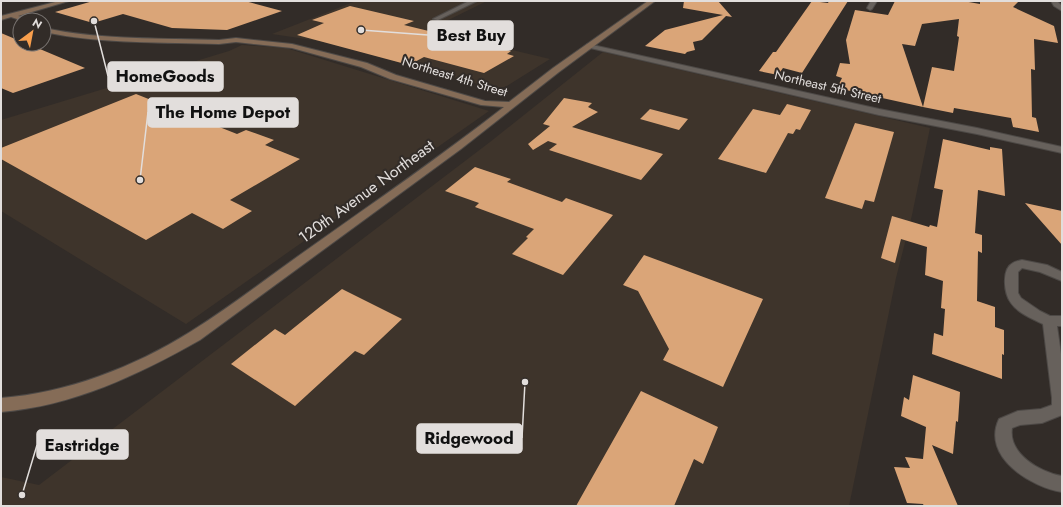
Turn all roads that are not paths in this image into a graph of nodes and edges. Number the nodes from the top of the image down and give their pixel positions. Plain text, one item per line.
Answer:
1 (66, 1) edge
2 (474, 1) edge
3 (652, 1) edge
4 (874, 1) edge
5 (1054, 1) edge
6 (870, 8) dead end
7 (1062, 9) edge
8 (1, 11) edge
9 (26, 12) edge
10 (12, 16) joint
11 (1, 18) edge
12 (436, 19) dead end
13 (52, 25) edge
14 (52, 32) edge
15 (236, 40) junction
16 (588, 46) junction
17 (510, 105) junction
18 (1062, 150) edge
19 (1062, 277) edge
20 (1055, 321) edge
21 (1061, 405) edge
22 (1, 406) edge
23 (1062, 484) edge

1 - 9 main road
2 - 12 street
3 - 16 main road, 120th Avenue Northeast
4 - 6 street
5 - 7 street
8 - 10 main road
10 - 11 main road
13 - 15 main road, Northeast 4th Street
14 - 15 main road, Northeast 4th Street
15 - 17 main road, Northeast 4th Street
16 - 17 main road, 120th Avenue Northeast
16 - 18 street, Northeast 5th Street
17 - 22 main road, 120th Avenue Northeast
19 - 20 street
20 - 21 street
21 - 23 street

